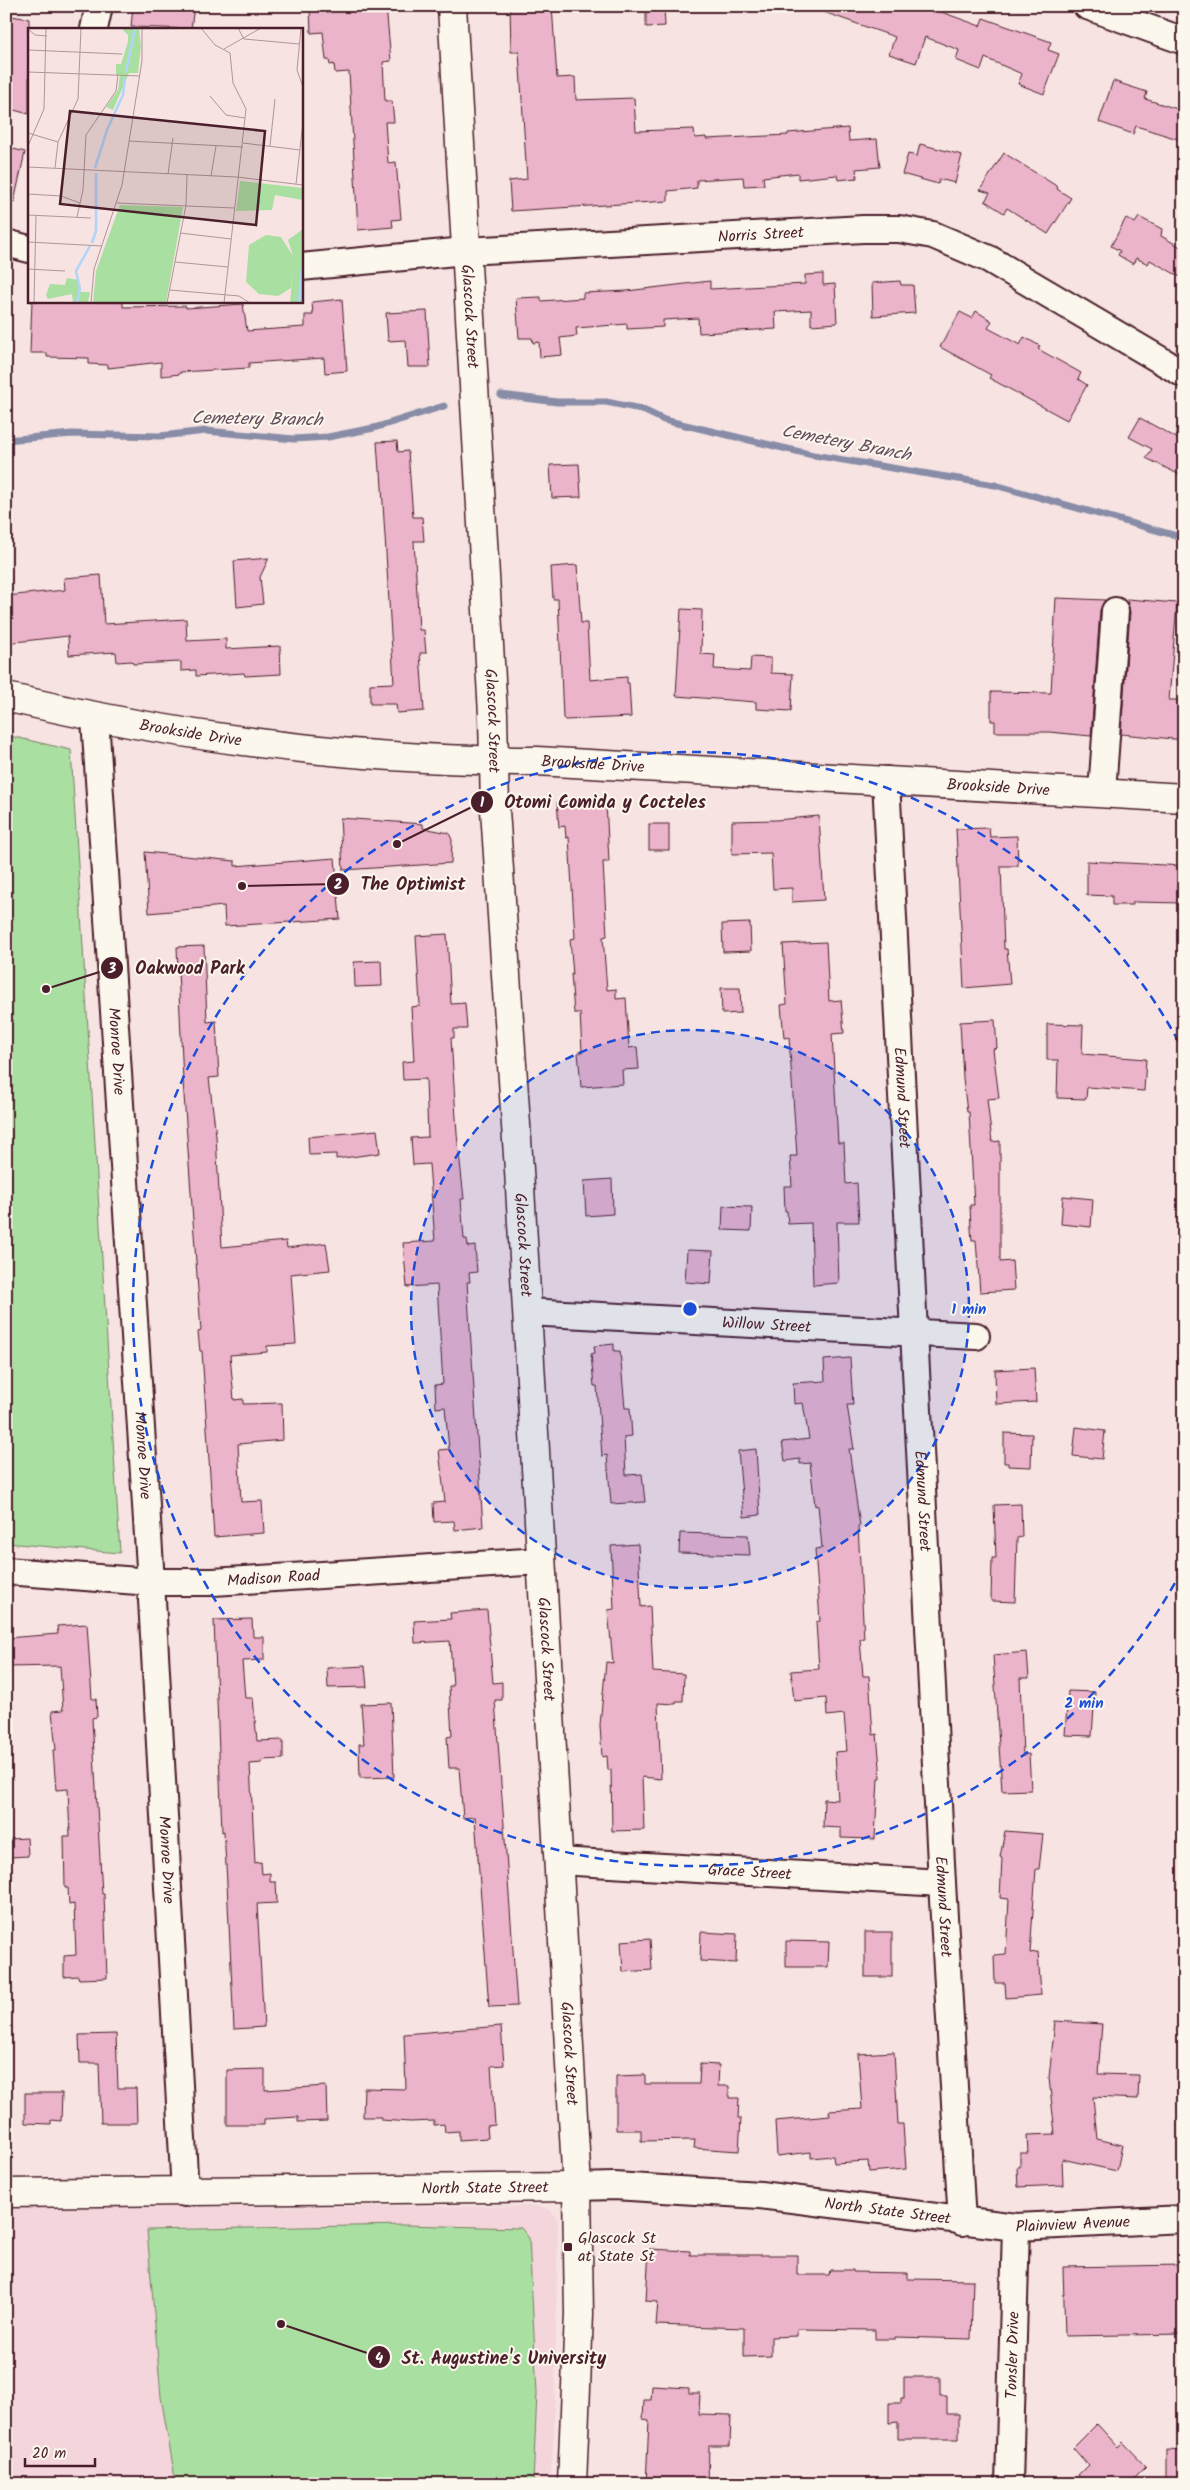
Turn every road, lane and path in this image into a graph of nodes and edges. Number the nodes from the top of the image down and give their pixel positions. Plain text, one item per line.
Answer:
1 (99, 6) edge
2 (452, 6) edge
3 (1087, 6) edge
4 (94, 28) edge
5 (1184, 41) edge
6 (6, 243) edge
7 (28, 249) edge
8 (465, 251) junction
9 (302, 267) edge
10 (1184, 374) edge
11 (1115, 611) dead end
12 (6, 697) edge
13 (96, 718) junction
14 (494, 761) junction
15 (886, 780) junction
16 (1102, 792) junction
17 (1184, 798) edge
18 (527, 1312) junction
19 (915, 1332) junction
20 (976, 1336) dead end
21 (540, 1561) junction
22 (6, 1571) edge
23 (151, 1582) junction
24 (558, 1861) junction
25 (942, 1883) junction
26 (577, 2187) junction
27 (6, 2193) edge
28 (185, 2193) junction
29 (1184, 2219) edge
30 (962, 2222) junction
31 (1016, 2227) junction
32 (572, 2484) edge
33 (1009, 2484) edge

1 - 4 street
2 - 8 street, Glascock Street
3 - 5 street
6 - 7 street
8 - 9 street, Norris Street
8 - 10 street, Norris Street
8 - 14 street, Glascock Street
11 - 16 street
12 - 13 street, Brookside Drive
13 - 14 street, Brookside Drive
13 - 23 street, Monroe Drive
14 - 15 street, Brookside Drive
14 - 18 street, Glascock Street
15 - 16 street, Brookside Drive
15 - 19 street, Edmund Street
16 - 17 street, Brookside Drive
18 - 19 street, Willow Street
18 - 21 street, Glascock Street
19 - 20 street, Willow Street
19 - 25 street, Edmund Street
21 - 23 street, Madison Road
21 - 24 street, Glascock Street
22 - 23 street, Madison Road
23 - 28 street, Monroe Drive
24 - 25 street, Grace Street
24 - 26 street, Glascock Street
25 - 30 street, Edmund Street
26 - 28 street, North State Street
26 - 30 street, North State Street
26 - 32 street, Glascock Street
27 - 28 street, North State Street
29 - 31 street, Plainview Avenue
30 - 31 street, Plainview Avenue
31 - 33 street, Tonsler Drive

